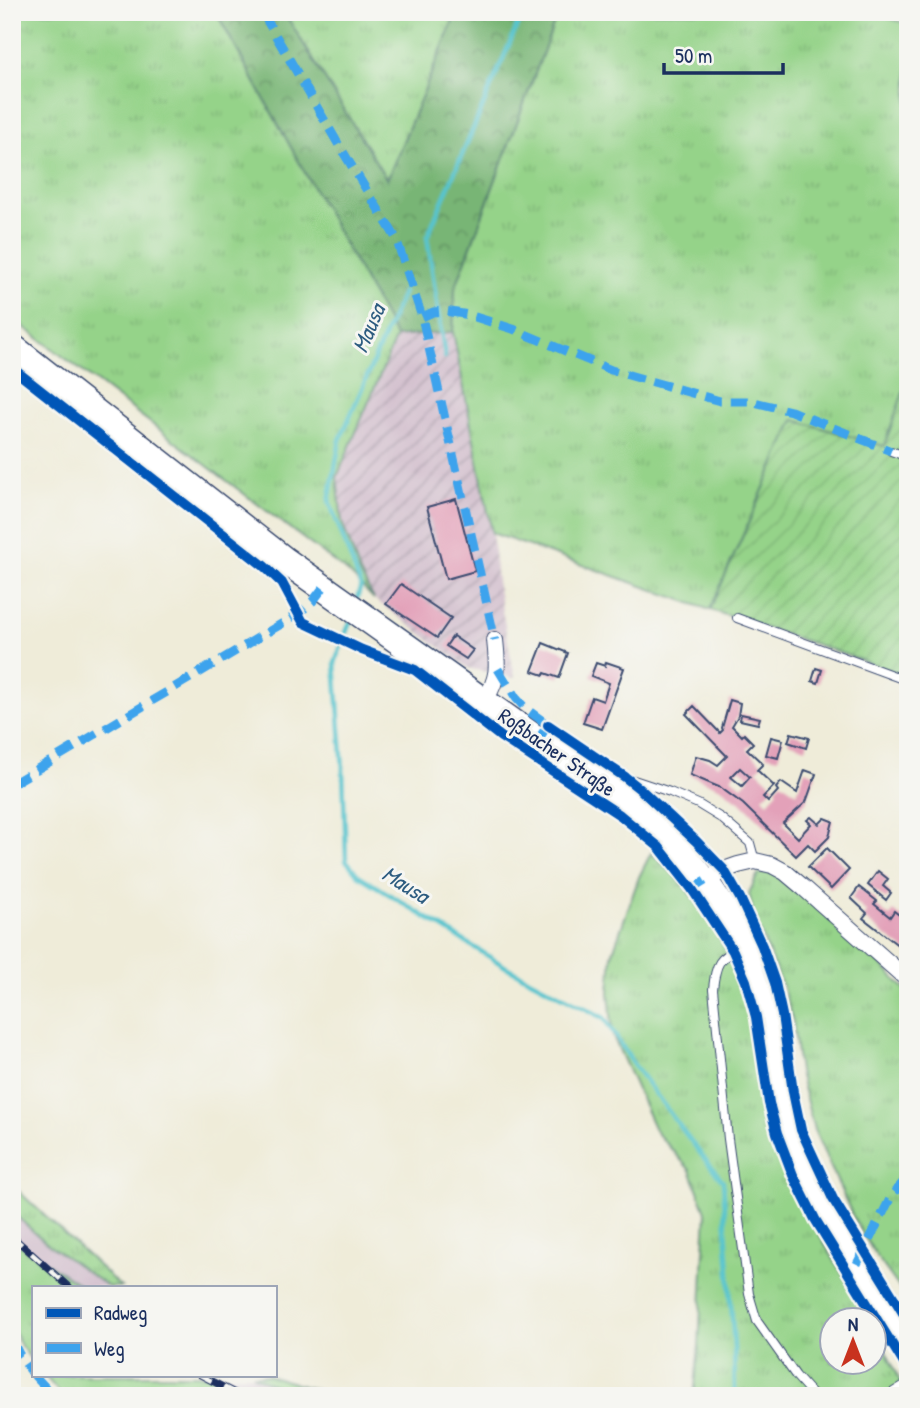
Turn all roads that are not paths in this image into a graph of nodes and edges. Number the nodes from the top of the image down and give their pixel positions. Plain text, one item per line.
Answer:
1 (12, 347) edge
2 (891, 451) dead end
3 (908, 457) edge
4 (737, 618) dead end
5 (495, 640) dead end
6 (908, 681) edge
7 (485, 701) junction
8 (625, 777) dead end
9 (755, 861) junction
10 (705, 881) junction
11 (744, 945) junction
12 (908, 980) edge
13 (906, 1342) edge
14 (908, 1384) edge
15 (816, 1396) edge
16 (887, 1396) edge

1 - 7 main road, Roßbacher Straße
2 - 3 lane
4 - 6 lane
5 - 7 street
7 - 10 main road, Roßbacher Straße
8 - 9 lane
9 - 10 street
9 - 12 street
10 - 11 main road, Roßbacher Straße
11 - 13 main road, Roßbacher Straße
11 - 15 lane
14 - 16 lane

